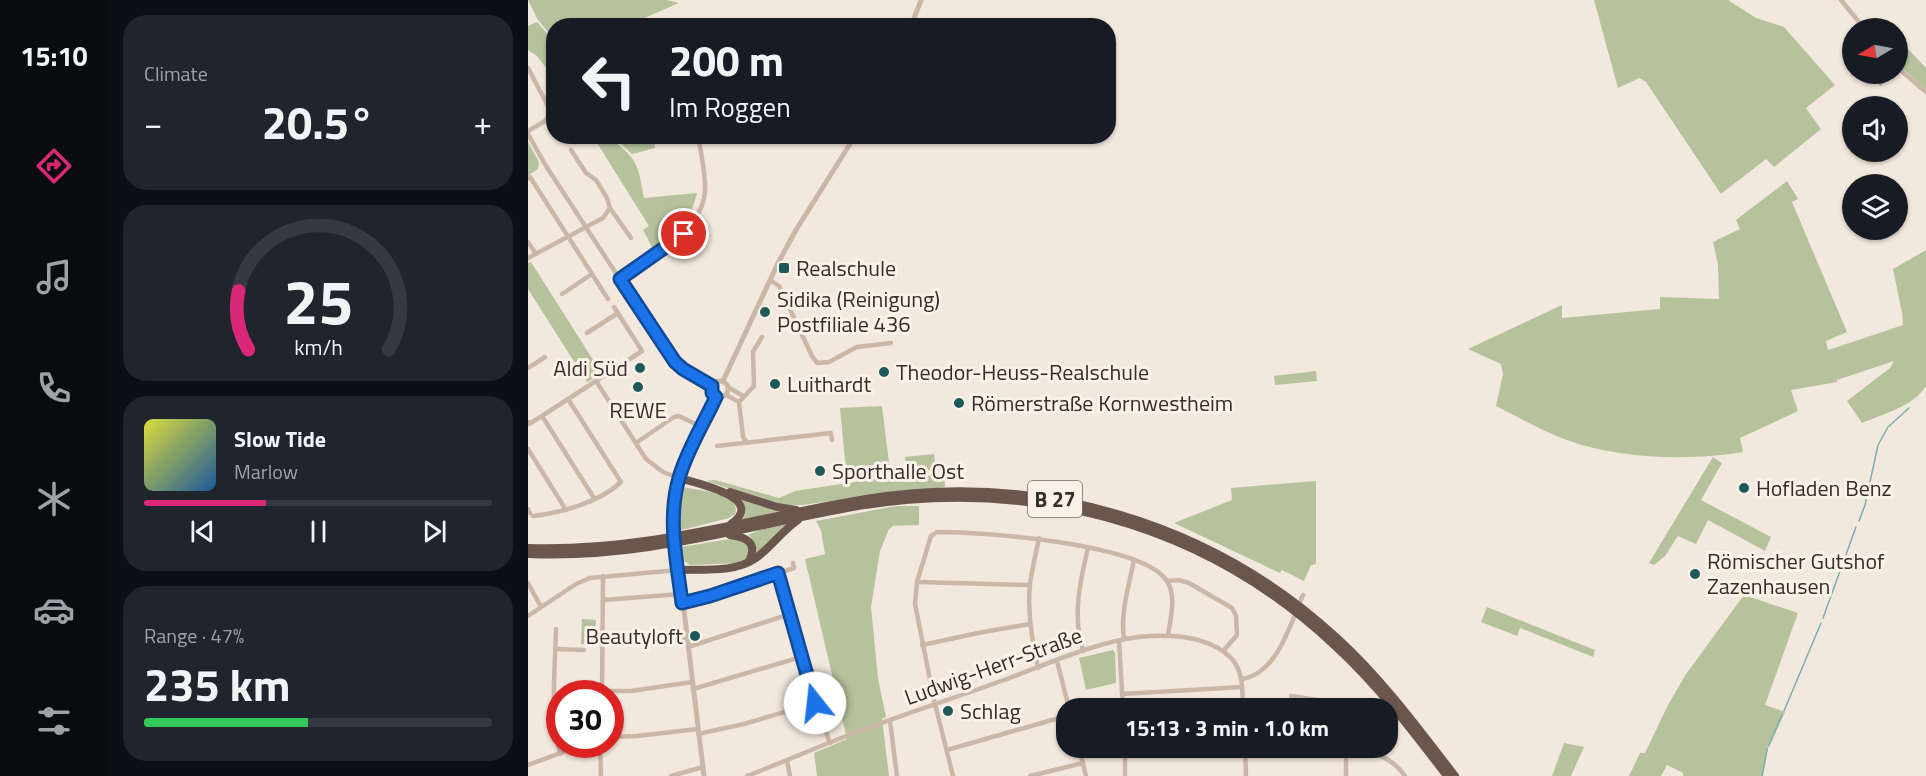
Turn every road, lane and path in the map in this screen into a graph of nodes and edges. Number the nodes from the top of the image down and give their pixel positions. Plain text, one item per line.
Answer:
1 (921, 0) edge
2 (1841, 0) edge
3 (914, 18) edge
4 (1856, 18) edge
5 (528, 68) edge
6 (1908, 77) edge
7 (1926, 92) edge
8 (546, 104) edge
9 (546, 119) edge
10 (528, 133) edge
11 (699, 144) edge
12 (850, 144) edge
13 (571, 150) dead end
14 (529, 177) edge
15 (610, 208) junction
16 (586, 228) junction
17 (569, 237) junction
18 (631, 238) dead end
19 (528, 242) edge
20 (536, 254) junction
21 (528, 258) edge
22 (592, 274) junction
23 (620, 279) junction
24 (770, 280) junction
25 (562, 294) dead end
26 (608, 299) dead end
27 (614, 307) dead end
28 (618, 314) junction
29 (587, 333) dead end
30 (762, 337) dead end
31 (891, 343) dead end
32 (545, 357) dead end
33 (528, 368) edge
34 (596, 381) junction
35 (723, 381) junction
36 (712, 386) junction
37 (728, 387) junction
38 (726, 395) junction
39 (743, 396) junction
40 (716, 397) junction
41 (568, 399) junction
42 (739, 402) junction
43 (542, 416) junction
44 (528, 423) edge
45 (702, 427) junction
46 (832, 440) dead end
47 (636, 443) junction
48 (747, 443) junction
49 (717, 446) dead end
50 (528, 449) edge
51 (679, 478) junction
52 (719, 490) junction
53 (594, 498) junction
54 (566, 510) junction
55 (530, 513) edge
56 (801, 514) junction
57 (725, 531) junction
58 (1039, 538) junction
59 (528, 548) edge
60 (1088, 548) junction
61 (528, 554) edge
62 (1134, 561) junction
63 (748, 562) junction
64 (793, 563) dead end
65 (678, 570) junction
66 (778, 573) junction
67 (603, 576) junction
68 (1167, 581) junction
69 (917, 582) junction
70 (528, 583) edge
71 (1030, 585) junction
72 (681, 594) junction
73 (1303, 595) dead end
74 (603, 600) junction
75 (682, 603) junction
76 (541, 607) junction
77 (790, 614) junction
78 (1305, 615) junction
79 (528, 616) edge
80 (1030, 624) junction
81 (556, 629) dead end
82 (1168, 636) junction
83 (686, 638) junction
84 (1122, 640) junction
85 (602, 644) junction
86 (922, 645) junction
87 (688, 647) junction
88 (556, 649) junction
89 (584, 650) dead end
90 (1083, 651) junction
91 (1222, 651) junction
92 (801, 657) junction
93 (1057, 662) junction
94 (1038, 668) junction
95 (1242, 679) junction
96 (554, 680) edge
97 (602, 680) edge
98 (693, 686) junction
99 (1242, 687) junction
100 (624, 691) edge
101 (1122, 694) junction
102 (1291, 696) dead end
103 (1066, 698) edge
104 (1122, 698) edge
105 (1243, 698) edge
106 (1304, 698) edge
107 (815, 703) junction
108 (935, 705) junction
109 (1056, 719) edge
110 (890, 721) junction
111 (698, 731) junction
112 (624, 736) edge
113 (830, 742) junction
114 (946, 750) junction
115 (548, 758) edge
116 (600, 758) edge
117 (1082, 758) edge
118 (1125, 758) edge
119 (1245, 758) edge
120 (1346, 758) edge
121 (1386, 758) edge
122 (787, 761) junction
123 (1083, 763) junction
124 (528, 765) edge
125 (703, 767) junction
126 (601, 776) edge
127 (671, 776) edge
128 (704, 776) edge
129 (749, 776) edge
130 (790, 776) edge
131 (897, 776) edge
132 (953, 776) edge
133 (1030, 776) edge
134 (1086, 776) edge
135 (1125, 776) edge
136 (1246, 776) edge
137 (1346, 776) edge
138 (1405, 776) edge
139 (1447, 776) edge
140 (1455, 776) edge

1 - 3 street
2 - 4 street
5 - 8 street
6 - 7 street
9 - 10 street
10 - 16 street
11 - 23 street
12 - 24 street
13 - 15 street
14 - 17 street
15 - 16 street
15 - 18 street
16 - 17 street
16 - 23 street
17 - 20 street
17 - 22 street
19 - 20 street
20 - 21 street
22 - 25 street
22 - 26 street
23 - 36 street
24 - 31 street
24 - 35 street
27 - 28 street
28 - 29 street
28 - 34 street
30 - 39 street
32 - 33 street
34 - 41 street
34 - 47 street
35 - 36 street
35 - 37 street
36 - 40 street
37 - 38 street
37 - 39 street
38 - 40 street
38 - 42 street
39 - 42 street
40 - 45 street
41 - 43 street
41 - 53 street
42 - 48 street
43 - 44 street
43 - 53 street
45 - 47 street
45 - 51 street
46 - 48 street
47 - 51 street
48 - 49 street
50 - 54 street
51 - 52 highway, B 27
51 - 65 street
52 - 56 highway, B 27
52 - 57 highway, B 27
53 - 54 street
54 - 55 street
56 - 57 highway, B 27
56 - 63 highway, B 27
56 - 78 highway, B 27
57 - 59 highway, B 27
57 - 61 highway, B 27
57 - 63 highway
58 - 60 street
58 - 69 street
58 - 71 street
60 - 62 street
60 - 90 street
62 - 68 street
62 - 84 street
63 - 65 highway, B 27
64 - 66 street
65 - 67 street
65 - 72 street
66 - 75 street
66 - 77 street
67 - 74 street
67 - 76 street
68 - 82 street
68 - 91 street
69 - 71 street
69 - 86 street
70 - 76 street
71 - 80 street
72 - 74 street
72 - 75 street
73 - 95 street
74 - 85 street
75 - 83 street
76 - 79 street
77 - 87 street
77 - 92 street
78 - 139 highway, B 27
78 - 140 highway, B 27
80 - 86 street
80 - 94 street
81 - 88 street
82 - 84 street, Ludwig-Herr-Straße
82 - 91 street, Ludwig-Herr-Straße
83 - 85 street
83 - 87 street
84 - 90 street, Ludwig-Herr-Straße
84 - 101 street
85 - 97 street
86 - 108 street
87 - 98 street
88 - 89 street
88 - 96 street
90 - 93 street, Ludwig-Herr-Straße
91 - 95 street
92 - 98 street
92 - 107 street
93 - 94 street, Ludwig-Herr-Straße
93 - 103 street
94 - 108 street, Ludwig-Herr-Straße
95 - 99 street
98 - 100 street
98 - 111 street
99 - 101 street
99 - 105 street
101 - 104 street
102 - 106 street
107 - 111 street
107 - 113 street
108 - 110 street, Ludwig-Herr-Straße
108 - 114 street
109 - 114 street
110 - 113 street, Ludwig-Herr-Straße
110 - 131 street
111 - 112 street
111 - 125 street
113 - 122 street, Ludwig-Herr-Straße
114 - 132 street
115 - 124 street
116 - 126 street
117 - 123 street
118 - 135 street
119 - 136 street
120 - 137 street
121 - 138 street
122 - 129 street, Ludwig-Herr-Straße
122 - 130 street
123 - 133 street
123 - 134 street
125 - 127 street
125 - 128 street

